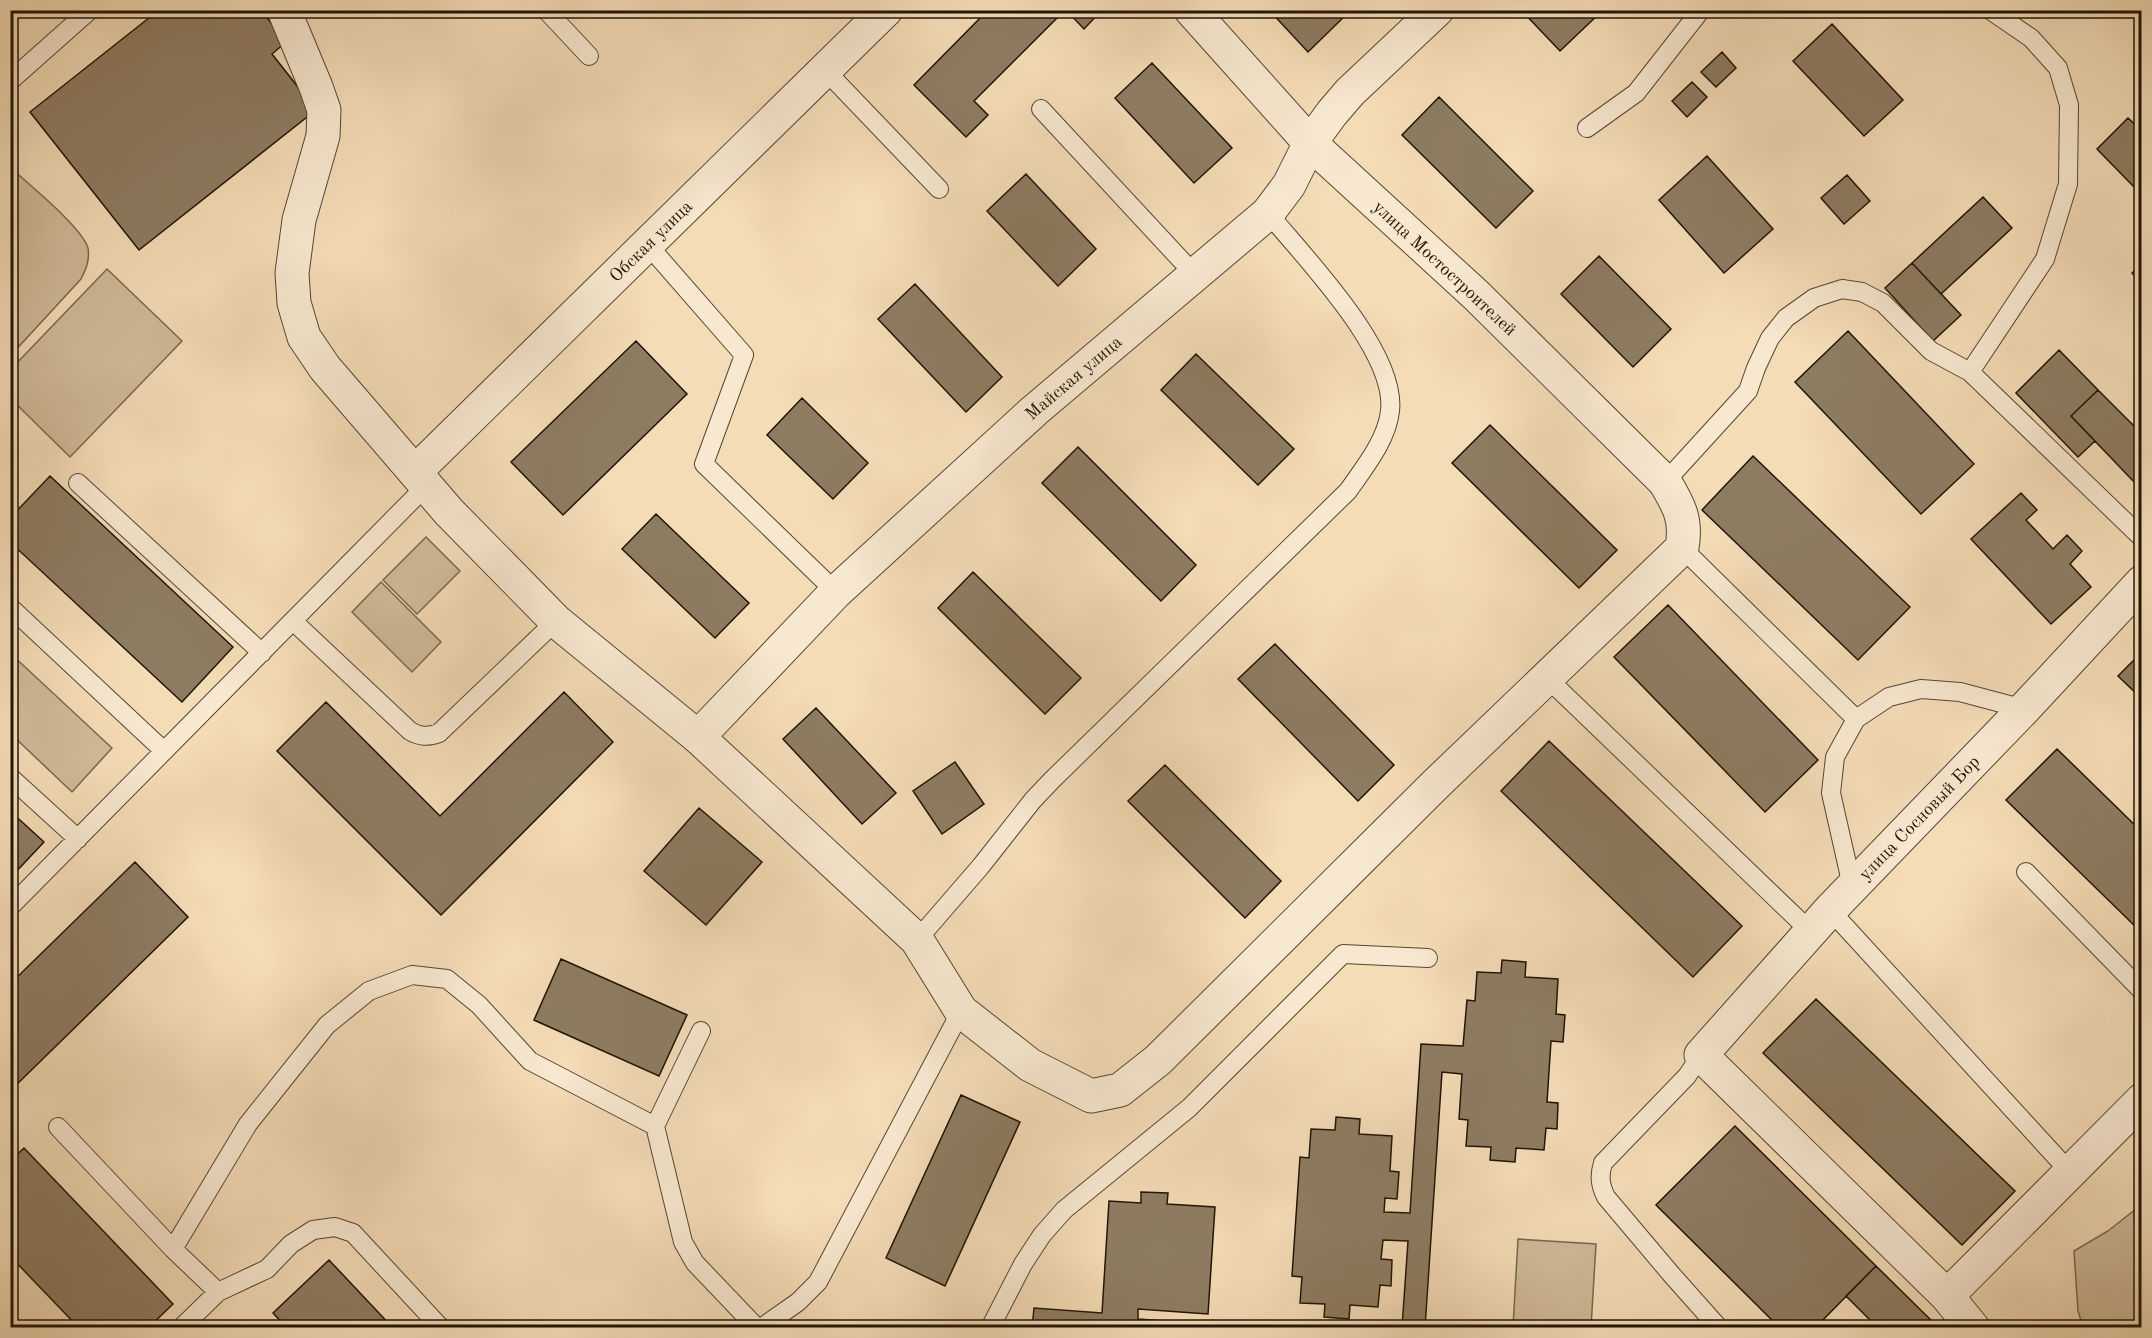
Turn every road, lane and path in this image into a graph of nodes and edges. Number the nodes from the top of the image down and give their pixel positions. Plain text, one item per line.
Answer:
1 (90, 10) edge
2 (284, 10) edge
3 (546, 10) edge
4 (886, 10) edge
5 (1191, 10) edge
6 (1437, 10) edge
7 (1701, 10) edge
8 (1990, 10) edge
9 (589, 56) dead end
10 (826, 71) junction
11 (10, 81) edge
12 (1041, 109) dead end
13 (1587, 128) dead end
14 (1310, 143) junction
15 (939, 189) dead end
16 (1268, 213) junction
17 (648, 245) junction
18 (1195, 275) junction
19 (1970, 372) junction
20 (421, 479) junction
21 (1665, 482) junction
22 (78, 483) dead end
23 (2142, 538) edge
24 (1684, 540) junction
25 (2142, 582) edge
26 (836, 592) junction
27 (10, 607) edge
28 (293, 621) junction
29 (556, 621) junction
30 (262, 652) junction
31 (1546, 677) junction
32 (2024, 708) junction
33 (1856, 719) junction
34 (698, 737) junction
35 (164, 751) junction
36 (10, 777) edge
37 (78, 838) junction
38 (2026, 872) dead end
39 (1852, 886) junction
40 (10, 907) edge
41 (1820, 921) junction
42 (917, 940) junction
43 (1428, 958) dead end
44 (2142, 991) edge
45 (961, 1011) junction
46 (701, 1031) dead end
47 (1701, 1055) junction
48 (2142, 1100) edge
49 (655, 1126) junction
50 (58, 1127) dead end
51 (2070, 1172) junction
52 (173, 1249) junction
53 (218, 1292) junction
54 (1947, 1296) junction
55 (181, 1328) edge
56 (441, 1328) edge
57 (759, 1328) edge
58 (990, 1328) edge
59 (1719, 1328) edge
60 (1973, 1328) edge

1 - 11 lane
2 - 20 street
3 - 9 lane
4 - 10 street, Обская улица
5 - 14 street, улица Мостостроителей
6 - 14 street, Майская улица
7 - 13 lane
8 - 19 lane
10 - 15 lane
10 - 17 street, Обская улица
12 - 18 lane
14 - 16 street, Майская улица
14 - 21 street, улица Мостостроителей
16 - 18 street, Майская улица
16 - 42 lane
17 - 20 street, Обская улица
17 - 26 lane
18 - 26 street, Майская улица
19 - 21 lane
19 - 23 lane
20 - 28 lane
20 - 29 street
21 - 24 street, улица Мостостроителей
22 - 30 lane
24 - 31 street
24 - 33 lane
25 - 32 street, улица Сосновый Бор
26 - 34 street, Майская улица
27 - 35 lane
28 - 29 lane
28 - 30 lane
29 - 34 street
30 - 35 lane
31 - 41 lane
31 - 45 street
32 - 33 lane
32 - 39 street, улица Сосновый Бор
33 - 39 lane
34 - 42 street
35 - 37 lane
36 - 37 lane
37 - 40 lane
38 - 44 lane
39 - 41 street, улица Сосновый Бор
41 - 47 street, улица Сосновый Бор
41 - 51 lane
42 - 45 street
43 - 58 lane
45 - 57 lane
46 - 49 lane
47 - 54 street
47 - 59 lane
48 - 51 street
49 - 52 lane
49 - 57 lane
50 - 52 lane
51 - 54 street
52 - 53 lane
53 - 55 lane
53 - 56 lane
54 - 60 street

